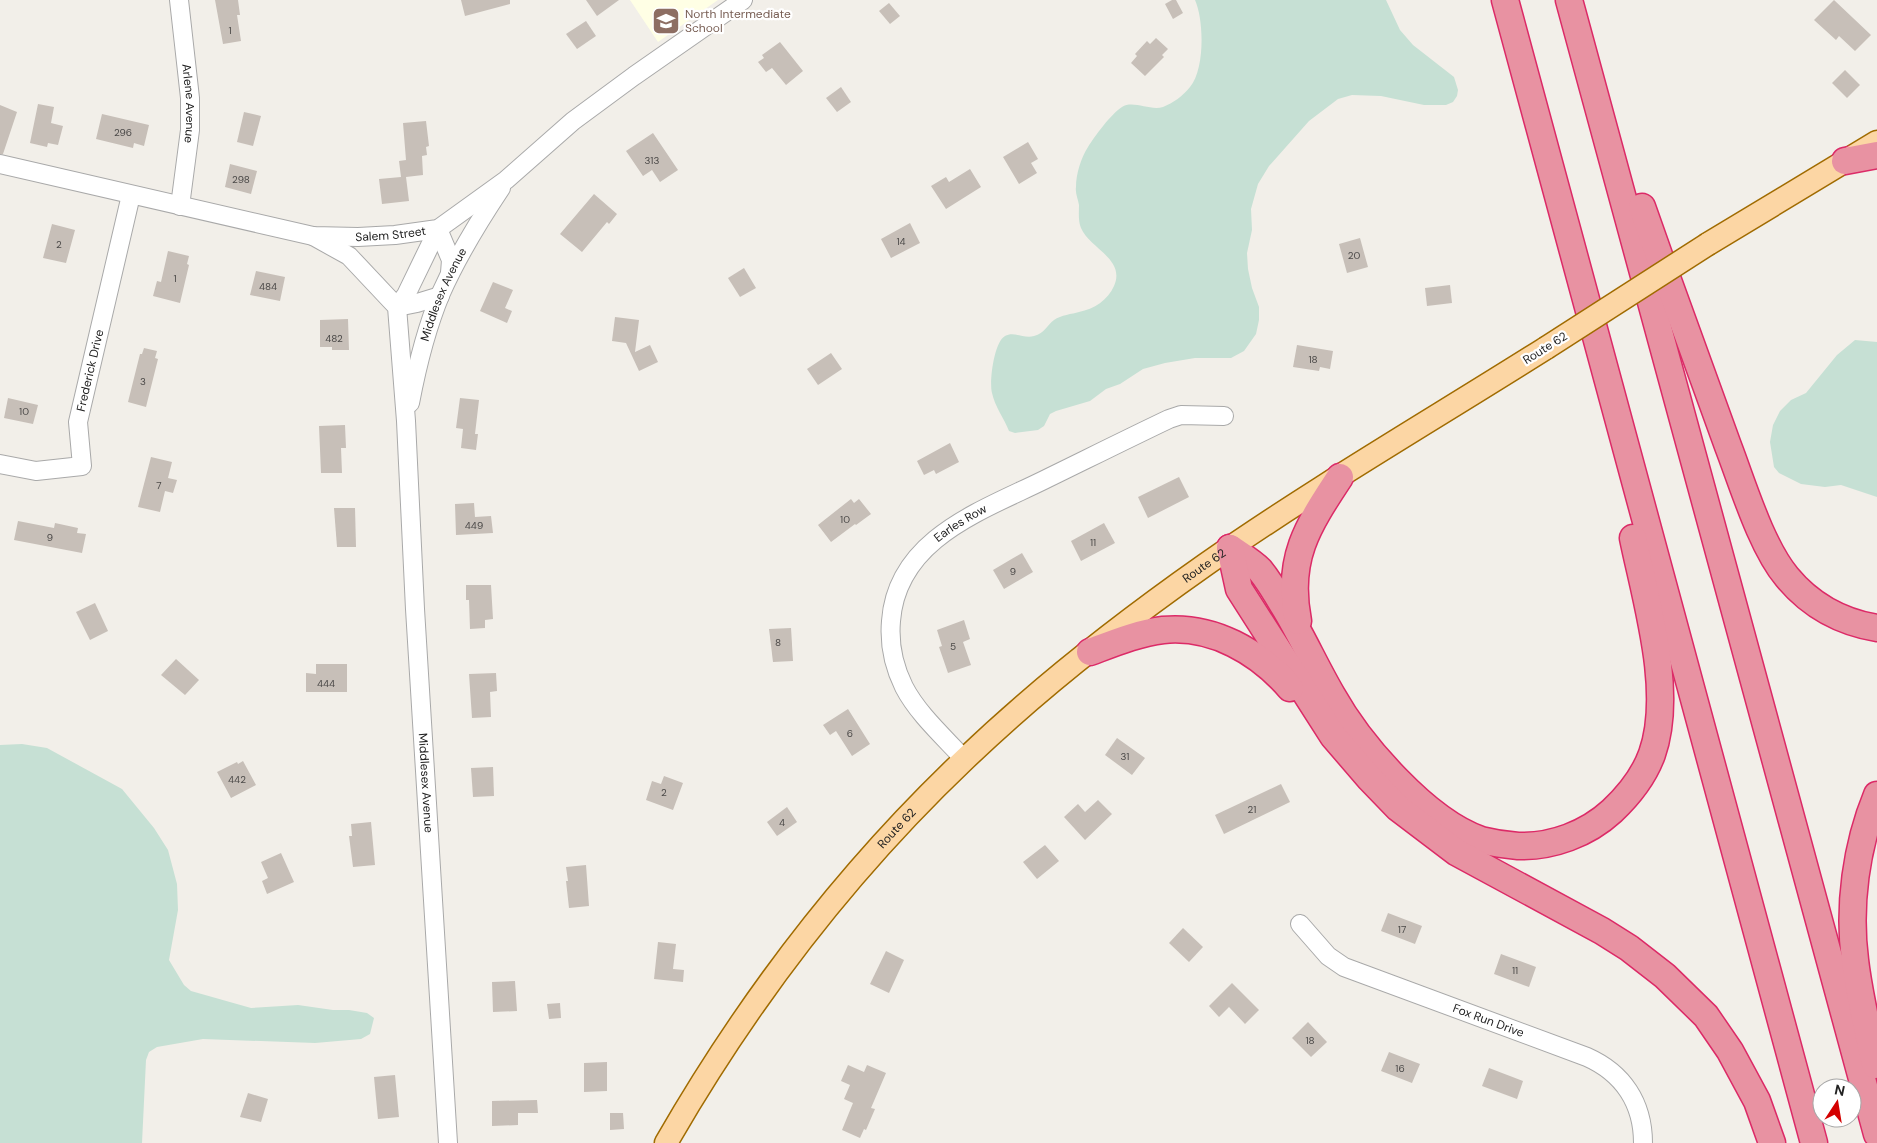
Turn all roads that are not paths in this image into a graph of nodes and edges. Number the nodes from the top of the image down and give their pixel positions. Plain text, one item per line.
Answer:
1 (179, 0) edge
2 (743, 0) edge
3 (1505, 0) edge
4 (1572, 10) edge
5 (1877, 142) edge
6 (1877, 155) edge
7 (1845, 161) junction
8 (0, 164) edge
9 (506, 180) junction
10 (131, 195) junction
11 (180, 206) junction
12 (438, 228) junction
13 (313, 236) junction
14 (1575, 263) junction
15 (450, 273) junction
16 (440, 296) junction
17 (397, 307) junction
18 (1224, 416) dead end
19 (406, 421) junction
20 (0, 464) edge
21 (1340, 477) junction
22 (1230, 548) junction
23 (1877, 628) edge
24 (1301, 634) junction
25 (1090, 652) junction
26 (1333, 736) junction
27 (965, 760) junction
28 (1877, 795) edge
29 (1300, 924) dead end
30 (1877, 1076) edge
31 (1877, 1134) edge
32 (448, 1143) edge
33 (666, 1143) edge
34 (1643, 1143) edge
35 (1772, 1143) edge
36 (1814, 1143) edge

1 - 11 street, Arlene Avenue
2 - 9 street, Salem Street
3 - 14 highway
4 - 23 highway
4 - 31 highway
5 - 7 main road, Route 62
6 - 7 highway
7 - 21 main road, Route 62, bridge
8 - 10 street, Salem Street
9 - 12 street, Salem Street
9 - 15 street, Middlesex Avenue
10 - 11 street, Salem Street
10 - 20 street, Frederick Drive
11 - 13 street, Salem Street
12 - 13 street, Salem Street
12 - 15 street
12 - 17 street
13 - 17 street
14 - 24 highway
14 - 36 highway
15 - 16 street, Middlesex Avenue
16 - 17 street
16 - 19 street, Middlesex Avenue
17 - 19 street, Middlesex Avenue
18 - 27 street, Earles Row
19 - 32 street, Middlesex Avenue
21 - 22 main road, Route 62
21 - 24 highway
22 - 24 highway
22 - 25 main road, Route 62
22 - 26 highway
25 - 26 highway
25 - 27 main road, Route 62
26 - 35 highway
27 - 33 main road, Route 62
28 - 30 highway
29 - 34 street, Fox Run Drive

